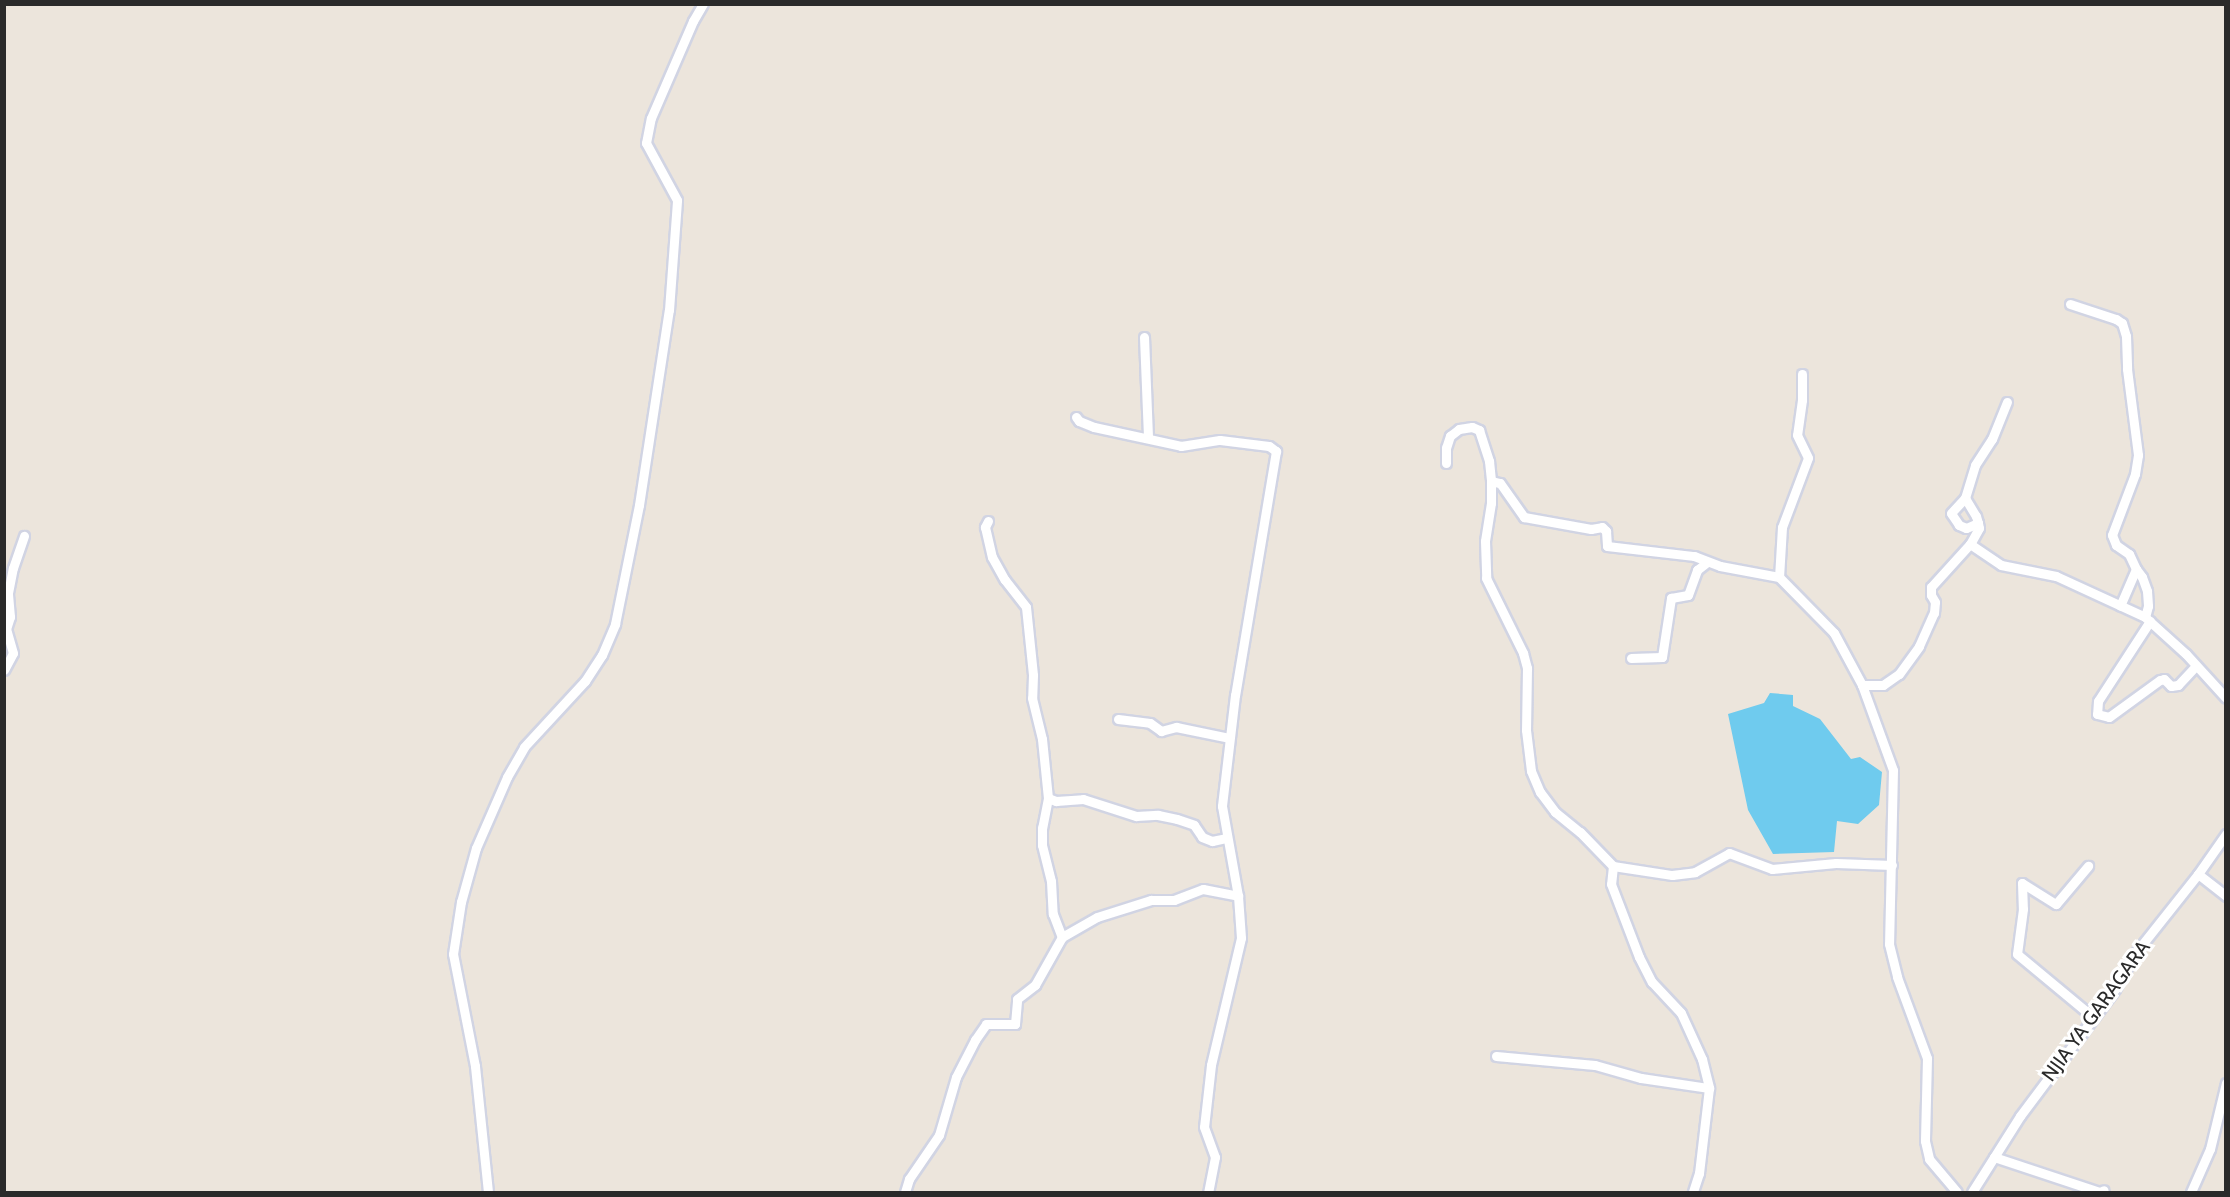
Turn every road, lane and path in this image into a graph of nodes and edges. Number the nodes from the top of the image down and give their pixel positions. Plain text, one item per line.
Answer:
1 (703, 4) edge
2 (2070, 304) dead end
3 (1144, 338) dead end
4 (1802, 374) dead end
5 (2007, 402) dead end
6 (1076, 417) dead end
7 (1148, 437) junction
8 (1446, 463) dead end
9 (1491, 481) junction
10 (1965, 498) junction
11 (988, 521) dead end
12 (1978, 523) junction
13 (24, 536) dead end
14 (1970, 544) junction
15 (1706, 563) junction
16 (2136, 569) junction
17 (1779, 577) junction
18 (2120, 606) junction
19 (2147, 619) junction
20 (1631, 658) dead end
21 (2195, 667) junction
22 (4, 670) edge
23 (1862, 685) junction
24 (2226, 698) edge
25 (1118, 719) dead end
26 (1229, 738) junction
27 (1048, 798) junction
28 (2226, 834) edge
29 (1226, 838) junction
30 (1892, 865) junction
31 (1613, 866) junction
32 (2088, 866) dead end
33 (2198, 874) junction
34 (1238, 896) junction
35 (2226, 896) edge
36 (1062, 937) junction
37 (2093, 1017) junction
38 (1496, 1056) dead end
39 (2226, 1083) edge
40 (1709, 1088) junction
41 (1994, 1157) junction
42 (2104, 1190) dead end
43 (488, 1192) edge
44 (905, 1192) edge
45 (1208, 1192) edge
46 (1693, 1192) edge
47 (1957, 1192) edge
48 (1972, 1192) edge
49 (2191, 1192) edge

1 - 43 street
2 - 16 street
3 - 7 street
4 - 17 street
5 - 10 street
6 - 7 street
7 - 26 street
8 - 9 street
9 - 15 street
9 - 31 street
10 - 12 street
10 - 12 street
11 - 27 street
12 - 14 street
13 - 22 street
14 - 18 street
14 - 23 street
15 - 17 street
15 - 20 street
16 - 18 street
16 - 19 street
17 - 23 street
18 - 19 street
19 - 21 street
19 - 21 street
21 - 24 street
23 - 30 street
25 - 26 street
26 - 29 street
27 - 29 street
27 - 36 street
28 - 33 street, NJIA YA GARAGARA
29 - 34 street
30 - 31 street
30 - 47 street
31 - 40 street
32 - 37 street
33 - 35 street
33 - 37 street, NJIA YA GARAGARA
34 - 36 street
34 - 45 street
36 - 44 street
37 - 41 street, NJIA YA GARAGARA
38 - 40 street
39 - 49 street
40 - 46 street
41 - 42 street
41 - 48 street, NJIA YA GARAGARA

